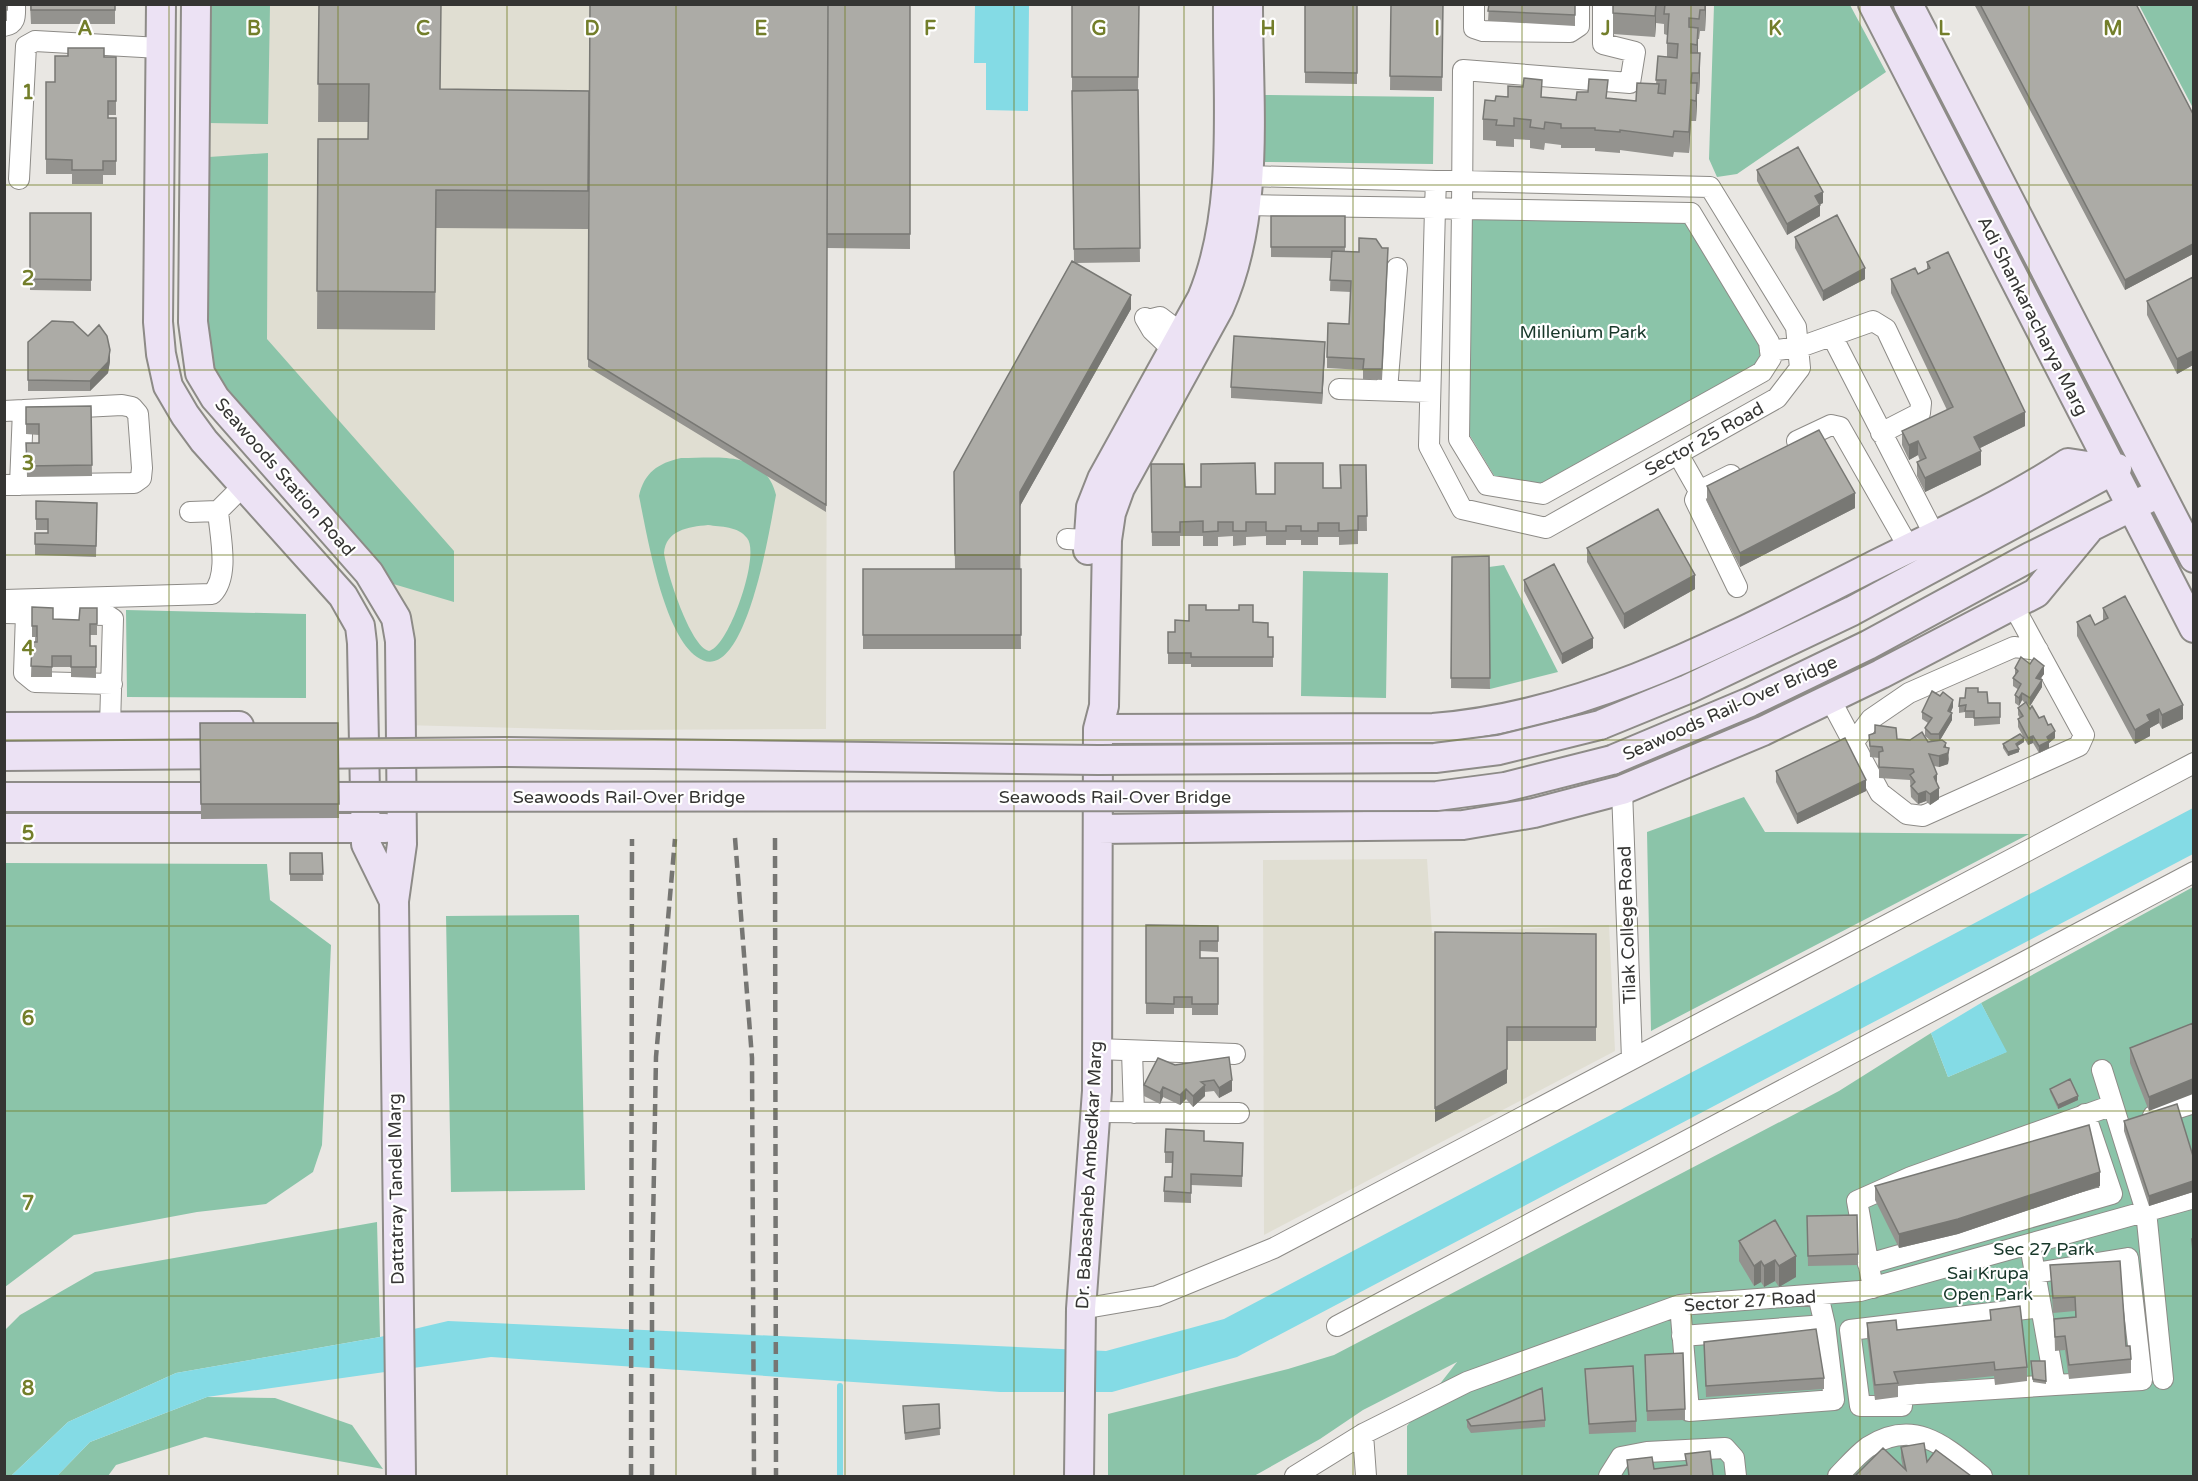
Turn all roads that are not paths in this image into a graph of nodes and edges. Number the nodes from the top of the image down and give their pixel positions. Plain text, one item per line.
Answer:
1 (15, 4) edge
2 (161, 4) edge
3 (196, 4) edge
4 (1228, 4) edge
5 (1248, 4) edge
6 (1474, 4) edge
7 (1579, 4) edge
8 (1603, 4) edge
9 (1873, 4) edge
10 (1908, 4) edge
11 (4, 26) edge
12 (160, 48) junction
13 (14, 171) edge
14 (1462, 181) junction
15 (1436, 182) junction
16 (1710, 186) junction
17 (1240, 191) junction
18 (1435, 208) junction
19 (1462, 209) junction
20 (1691, 213) junction
21 (1397, 267) dead end
22 (1146, 319) dead end
23 (1832, 336) junction
24 (1177, 341) junction
25 (1800, 347) junction
26 (1770, 351) junction
27 (1340, 389) dead end
28 (1387, 390) junction
29 (1430, 392) junction
30 (14, 410) edge
31 (1881, 433) junction
32 (1780, 450) edge
33 (1678, 454) junction
34 (2141, 456) junction
35 (1749, 466) edge
36 (2114, 470) junction
37 (12, 485) edge
38 (244, 485) junction
39 (1518, 490) junction
40 (1699, 491) junction
41 (2160, 492) junction
42 (2132, 508) junction
43 (190, 512) dead end
44 (218, 512) junction
45 (1514, 520) junction
46 (2088, 530) junction
47 (1935, 536) junction
48 (1910, 548) junction
49 (2193, 558) edge
50 (1737, 587) dead end
51 (4, 600) edge
52 (2013, 605) junction
53 (4, 613) edge
54 (26, 614) junction
55 (2193, 628) edge
56 (2038, 650) junction
57 (112, 684) junction
58 (1830, 699) junction
59 (353, 725) junction
60 (401, 725) junction
61 (110, 726) junction
62 (261, 726) edge
63 (4, 727) edge
64 (1098, 729) junction
65 (1853, 743) junction
66 (4, 756) edge
67 (2193, 763) edge
68 (1622, 790) junction
69 (4, 797) edge
70 (4, 828) edge
71 (365, 828) junction
72 (402, 828) junction
73 (1098, 829) junction
74 (2193, 872) edge
75 (394, 901) junction
76 (1097, 1050) junction
77 (1132, 1051) junction
78 (1234, 1054) dead end
79 (1632, 1059) junction
80 (2102, 1070) dead end
81 (2193, 1103) edge
82 (2113, 1105) junction
83 (1095, 1112) junction
84 (1134, 1113) junction
85 (1239, 1113) dead end
86 (2085, 1114) junction
87 (2120, 1127) junction
88 (2193, 1198) edge
89 (2146, 1211) junction
90 (2030, 1245) junction
91 (1868, 1264) junction
92 (2035, 1273) junction
93 (1873, 1288) junction
94 (1818, 1295) junction
95 (1680, 1305) junction
96 (2041, 1307) junction
97 (1081, 1313) junction
98 (1825, 1325) junction
99 (1337, 1326) dead end
100 (1682, 1336) junction
101 (2141, 1376) junction
102 (2055, 1385) junction
103 (1363, 1434) junction
104 (401, 1476) edge
105 (1079, 1476) edge
106 (1296, 1476) edge
107 (1366, 1476) edge
108 (1609, 1476) edge
109 (1736, 1476) edge
110 (1838, 1476) edge
111 (1982, 1476) edge

1 - 11 street
2 - 12 main road, Seawoods Station Road
3 - 60 main road, Seawoods Station Road
4 - 17 main road, Dr. Babasaheb Ambedkar Marg
5 - 17 main road, Dr. Babasaheb Ambedkar Marg
6 - 7 street
8 - 14 street, Sector 25 Road
9 - 36 main road, Adi Shankaracharya Marg
10 - 34 main road, Adi Shankaracharya Marg
12 - 13 street
12 - 38 main road, Seawoods Station Road
14 - 15 street
14 - 16 street
14 - 19 street, Sector 25 Road
15 - 17 street
15 - 18 street, Sector 25 Road
16 - 20 street
16 - 25 street, Sector 25 Road
17 - 18 street
17 - 24 main road, Dr. Babasaheb Ambedkar Marg
17 - 64 main road, Dr. Babasaheb Ambedkar Marg
18 - 19 street
18 - 29 street, Sector 25 Road
19 - 20 street
19 - 39 street, Sector 25 Road
20 - 26 street
21 - 28 street
22 - 24 street
23 - 25 street
23 - 31 street
23 - 31 street
24 - 64 main road, Dr. Babasaheb Ambedkar Marg
25 - 26 street
25 - 33 street, Sector 25 Road
26 - 39 street, Sector 25 Road
27 - 28 street
28 - 29 street
29 - 45 street, Sector 25 Road
30 - 37 street
30 - 37 street
31 - 47 street
32 - 48 street
33 - 40 street
33 - 45 street, Sector 25 Road
34 - 36 main road, Seawoods Rail-Over Bridge
34 - 41 main road, Adi Shankaracharya Marg
35 - 40 street
36 - 42 main road, Adi Shankaracharya Marg
36 - 47 main road
36 - 66 main road, Seawoods Rail-Over Bridge, bridge
38 - 44 street
38 - 59 main road, Seawoods Station Road
39 - 45 street
40 - 50 street
41 - 42 main road, Seawoods Rail-Over Bridge
41 - 49 main road, Adi Shankaracharya Marg
42 - 46 main road, Seawoods Rail-Over Bridge
42 - 55 main road, Adi Shankaracharya Marg
43 - 44 street
44 - 51 street
46 - 52 main road
46 - 69 main road, Seawoods Rail-Over Bridge, bridge
47 - 48 main road
48 - 64 main road
52 - 56 street
52 - 58 main road
53 - 54 street
54 - 57 street
54 - 57 street
56 - 65 street
56 - 65 street
57 - 61 street
58 - 65 street
58 - 68 main road
59 - 60 main road
59 - 71 main road, Seawoods Station Road
60 - 72 main road, Seawoods Station Road
61 - 62 main road
61 - 63 main road
64 - 73 main road, Dr. Babasaheb Ambedkar Marg
67 - 79 street
68 - 73 main road
68 - 79 street, Tilak College Road
70 - 71 main road
71 - 72 main road
71 - 75 main road, Seawoods Station Road
72 - 75 main road, Seawoods Station Road
73 - 76 main road, Dr. Babasaheb Ambedkar Marg
74 - 99 street
75 - 104 main road, Dattatray Tandel Marg
76 - 77 street
76 - 83 main road, Dr. Babasaheb Ambedkar Marg
77 - 78 street
77 - 84 street
79 - 97 street
80 - 82 street
81 - 87 street
82 - 86 street
82 - 87 street
83 - 84 street
83 - 97 main road, Dr. Babasaheb Ambedkar Marg
84 - 85 street
86 - 91 street
86 - 91 street
87 - 89 street
88 - 89 street, Sector 27 Road
89 - 90 street, Sector 27 Road
89 - 101 street
90 - 92 street
90 - 93 street, Sector 27 Road
91 - 93 street
92 - 96 street
92 - 101 street
93 - 94 street, Sector 27 Road
94 - 95 street, Sector 27 Road
94 - 98 street
95 - 100 street
95 - 103 street, Sector 27 Road
96 - 102 street
96 - 102 street
97 - 105 main road, Dr. Babasaheb Ambedkar Marg
98 - 100 street
98 - 100 street
101 - 102 street
103 - 106 street, Sector 27 Road
103 - 107 street
108 - 109 street
110 - 111 street

